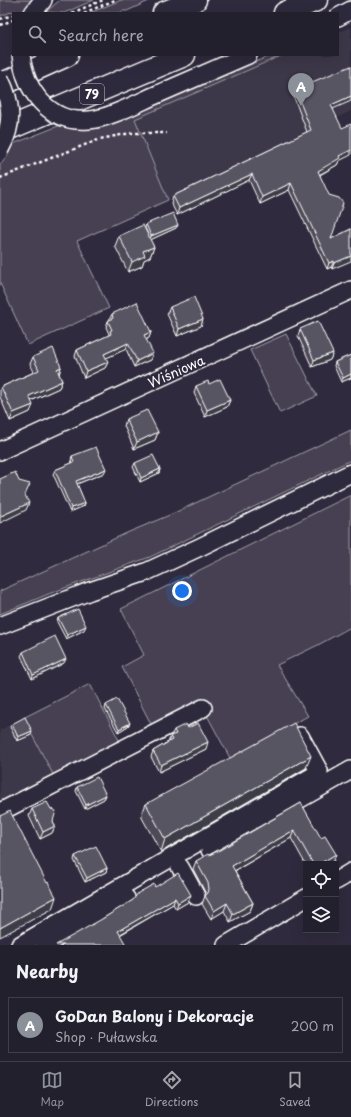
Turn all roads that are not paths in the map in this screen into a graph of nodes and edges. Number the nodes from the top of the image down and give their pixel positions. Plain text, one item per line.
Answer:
1 (43, 0) edge
2 (169, 0) edge
3 (195, 0) edge
4 (316, 0) edge
5 (351, 10) edge
6 (34, 12) edge
7 (154, 12) edge
8 (166, 12) edge
9 (287, 12) edge
10 (339, 16) edge
11 (20, 56) edge
12 (65, 56) edge
13 (182, 56) edge
14 (246, 56) edge
15 (0, 78) edge
16 (0, 84) edge
17 (0, 132) edge
18 (0, 148) edge
19 (351, 290) edge
20 (0, 451) edge
21 (351, 473) edge
22 (0, 626) edge
23 (203, 708) dead end
24 (299, 734) edge
25 (351, 770) edge
26 (0, 812) edge
27 (180, 867) junction
28 (351, 872) edge
29 (339, 879) edge
30 (196, 896) dead end
31 (303, 900) edge
32 (20, 945) edge
33 (45, 945) edge
34 (226, 945) edge

1 - 6 street
2 - 7 street
3 - 8 main road
4 - 9 main road
5 - 10 street
11 - 14 street, bridge
12 - 16 main road
13 - 17 main road, 79
15 - 18 street, bridge
19 - 20 street, Wiśniowa
21 - 22 street
23 - 26 street
24 - 32 street
25 - 27 street
27 - 30 street
27 - 33 street
28 - 29 street
31 - 34 street

